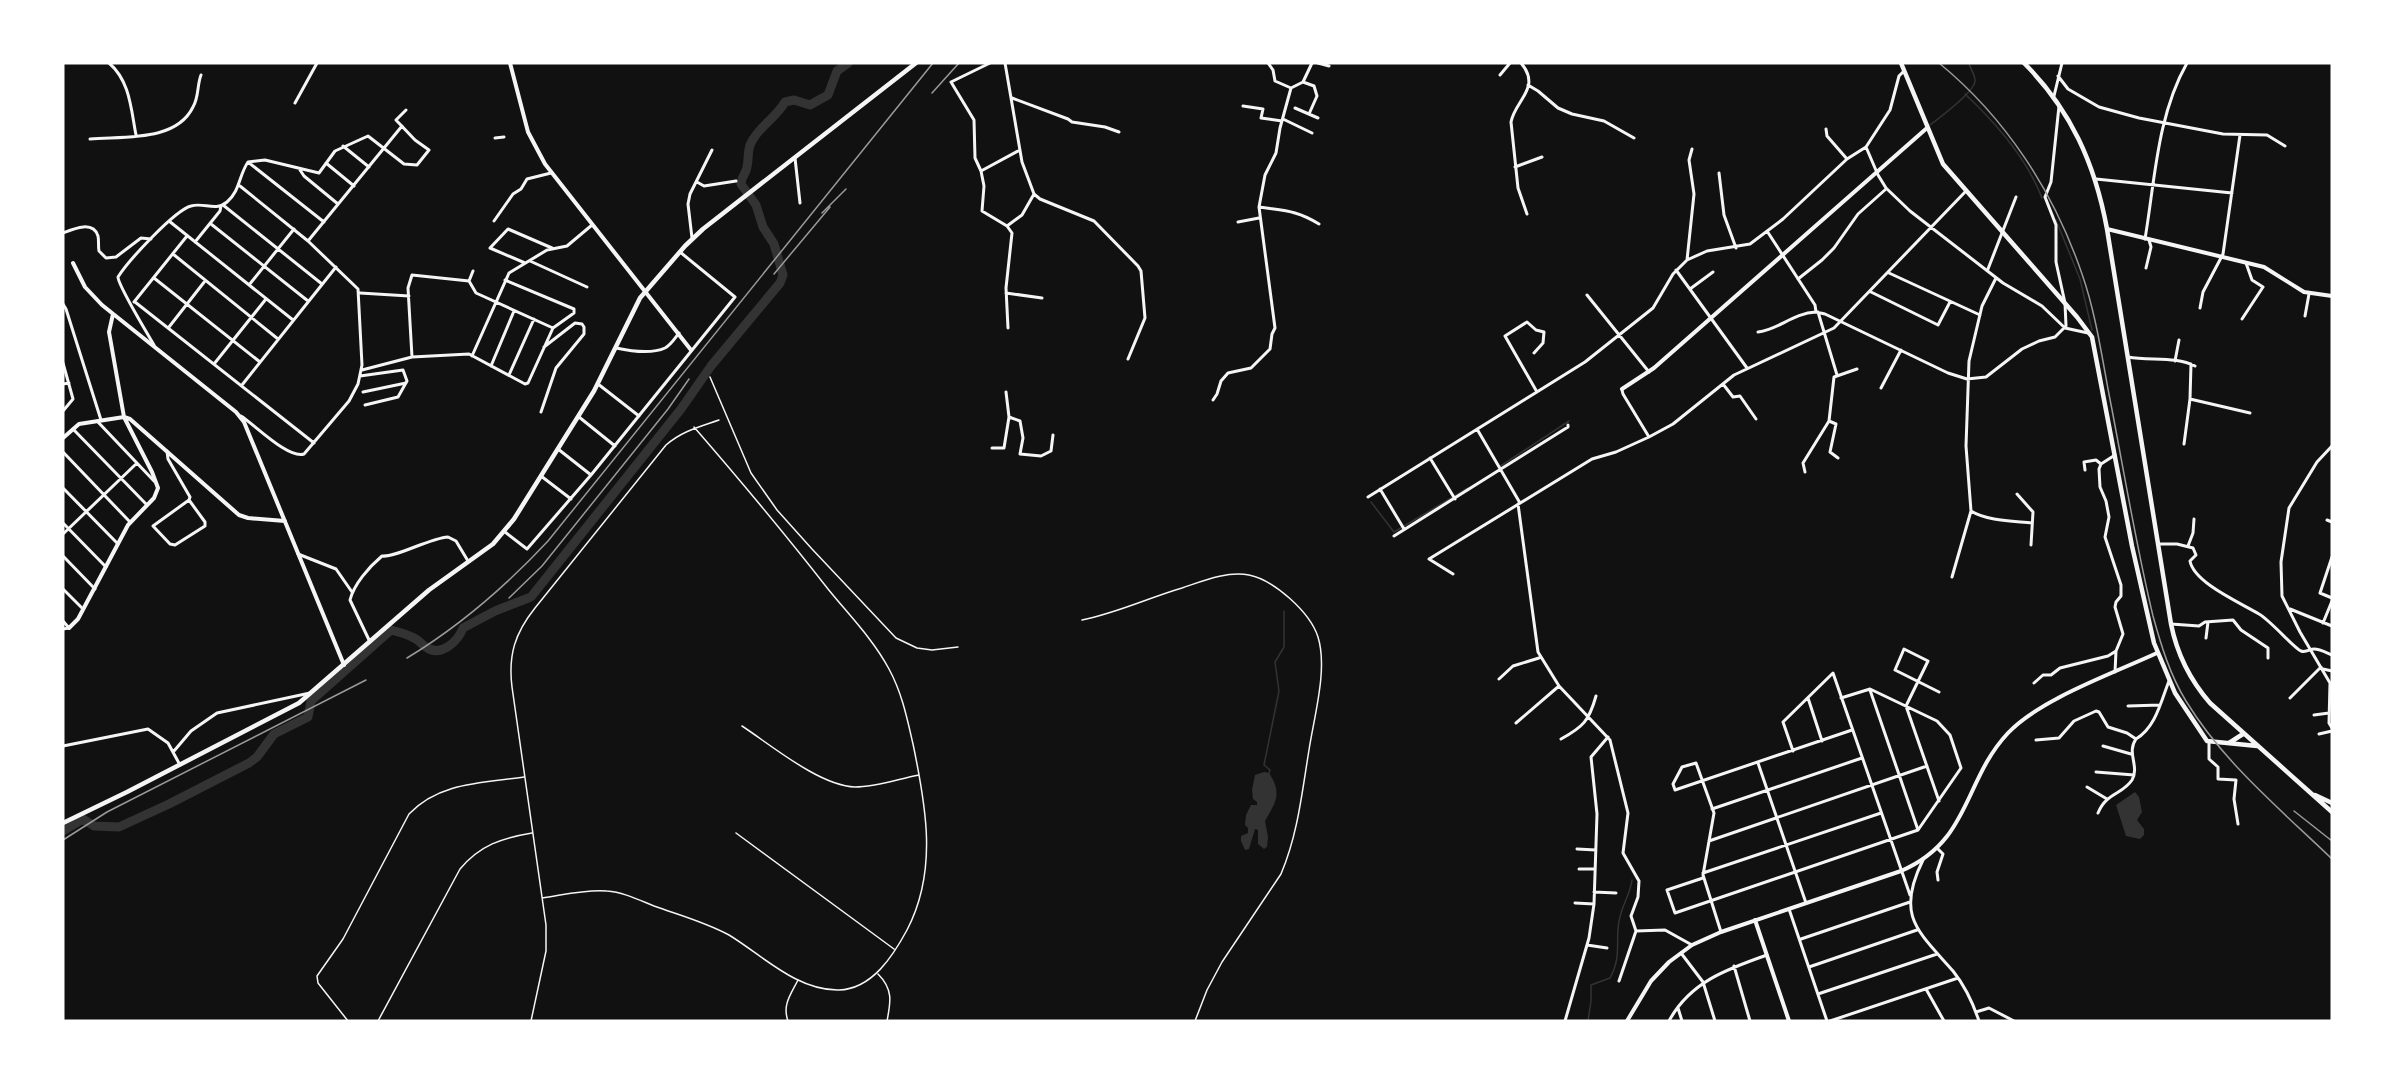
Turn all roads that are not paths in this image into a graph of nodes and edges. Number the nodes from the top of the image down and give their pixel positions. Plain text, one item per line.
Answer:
1 (109, 63) edge
2 (317, 63) edge
3 (510, 63) edge
4 (916, 63) edge
5 (990, 63) edge
6 (1005, 63) edge
7 (1268, 63) edge
8 (1312, 63) edge
9 (1318, 63) edge
10 (1510, 63) edge
11 (1521, 63) edge
12 (1901, 63) edge
13 (2024, 63) edge
14 (2062, 63) edge
15 (2187, 63) edge
16 (1329, 66) dead end
17 (1904, 71) junction
18 (201, 75) dead end
19 (1500, 75) dead end
20 (2058, 76) junction
21 (1303, 82) junction
22 (1528, 85) junction
23 (1291, 88) junction
24 (2054, 96) junction
25 (1012, 98) junction
26 (295, 103) dead end
27 (2059, 103) junction
28 (1243, 106) dead end
29 (1295, 108) dead end
30 (406, 110) dead end
31 (1309, 114) junction
32 (1318, 118) dead end
33 (1283, 120) junction
34 (2164, 123) junction
35 (402, 126) junction
36 (1927, 128) junction
37 (1826, 129) dead end
38 (1119, 132) dead end
39 (1312, 133) dead end
40 (136, 135) junction
41 (2240, 135) junction
42 (504, 137) dead end
43 (495, 138) dead end
44 (1634, 138) dead end
45 (90, 139) dead end
46 (343, 146) junction
47 (2285, 146) dead end
48 (1866, 147) junction
49 (385, 148) junction
50 (1692, 149) dead end
51 (712, 150) dead end
52 (1020, 150) junction
53 (1542, 157) dead end
54 (795, 158) junction
55 (1847, 159) junction
56 (248, 162) junction
57 (326, 163) junction
58 (1515, 166) junction
59 (369, 167) junction
60 (300, 170) junction
61 (981, 171) junction
62 (1877, 171) junction
63 (551, 173) junction
64 (1719, 174) dead end
65 (2096, 179) junction
66 (736, 181) dead end
67 (697, 182) junction
68 (2154, 185) junction
69 (240, 186) junction
70 (354, 186) junction
71 (1886, 188) junction
72 (1966, 191) junction
73 (2232, 193) junction
74 (1034, 195) junction
75 (2016, 197) dead end
76 (800, 202) dead end
77 (338, 204) junction
78 (222, 206) junction
79 (1259, 207) junction
80 (1527, 214) dead end
81 (1259, 218) junction
82 (169, 221) junction
83 (494, 221) dead end
84 (324, 222) junction
85 (1238, 222) dead end
86 (211, 224) junction
87 (1319, 224) dead end
88 (592, 225) junction
89 (1007, 226) junction
90 (1932, 227) junction
91 (294, 229) junction
92 (2107, 229) junction
93 (1767, 231) junction
94 (63, 233) edge
95 (2003, 233) junction
96 (187, 236) junction
97 (692, 238) junction
98 (151, 239) junction
99 (2147, 240) junction
100 (308, 241) junction
101 (195, 242) junction
102 (1736, 248) junction
103 (278, 249) junction
104 (554, 249) junction
105 (680, 252) junction
106 (173, 254) junction
107 (1782, 256) junction
108 (1687, 260) junction
109 (530, 261) junction
110 (73, 263) dead end
111 (525, 263) junction
112 (2246, 263) junction
113 (264, 266) junction
114 (336, 267) junction
115 (2146, 268) dead end
116 (1988, 269) junction
117 (1676, 270) junction
118 (473, 271) dead end
119 (1713, 272) dead end
120 (1888, 272) junction
121 (154, 278) junction
122 (1996, 278) junction
123 (1798, 279) junction
124 (205, 280) junction
125 (505, 280) junction
126 (469, 281) junction
127 (322, 284) junction
128 (249, 285) junction
129 (587, 287) dead end
130 (1690, 289) junction
131 (645, 292) junction
132 (1870, 292) junction
133 (360, 293) junction
134 (1006, 293) junction
135 (2309, 294) junction
136 (1587, 295) dead end
137 (409, 296) junction
138 (2332, 296) edge
139 (1042, 298) dead end
140 (266, 299) junction
141 (133, 302) junction
142 (308, 302) junction
143 (1950, 302) junction
144 (495, 303) junction
145 (2065, 303) junction
146 (63, 304) edge
147 (187, 304) junction
148 (2200, 309) dead end
149 (514, 311) junction
150 (1817, 312) junction
151 (113, 314) junction
152 (1980, 315) junction
153 (2305, 316) dead end
154 (251, 317) junction
155 (1712, 317) junction
156 (534, 319) junction
157 (2242, 319) dead end
158 (293, 320) junction
159 (1841, 322) junction
160 (168, 327) junction
161 (553, 328) junction
162 (1008, 328) dead end
163 (2065, 328) junction
164 (1758, 332) dead end
165 (679, 333) junction
166 (1824, 333) junction
167 (2090, 333) junction
168 (1618, 335) junction
169 (278, 339) junction
170 (233, 340) junction
171 (2179, 340) dead end
172 (155, 347) junction
173 (544, 347) junction
174 (615, 348) junction
175 (691, 350) junction
176 (1900, 350) junction
177 (1534, 353) dead end
178 (472, 356) junction
179 (412, 357) junction
180 (2128, 357) junction
181 (1128, 359) dead end
182 (2175, 360) junction
183 (260, 362) junction
184 (63, 363) edge
185 (214, 364) junction
186 (2191, 364) junction
187 (491, 366) junction
188 (2195, 366) dead end
189 (1747, 368) junction
190 (1857, 369) dead end
191 (362, 370) junction
192 (1649, 372) junction
193 (509, 375) junction
194 (1837, 375) junction
195 (360, 376) junction
196 (710, 377) dead end
197 (1967, 379) junction
198 (69, 383) junction
199 (406, 383) junction
200 (63, 384) edge
201 (598, 384) junction
202 (1723, 384) junction
203 (241, 385) junction
204 (1881, 388) dead end
205 (1623, 389) joint
206 (363, 392) dead end
207 (1006, 392) dead end
208 (1537, 392) junction
209 (2190, 399) junction
210 (1213, 400) dead end
211 (365, 405) dead end
212 (63, 411) edge
213 (541, 412) dead end
214 (2250, 413) dead end
215 (238, 414) junction
216 (639, 416) junction
217 (124, 417) junction
218 (579, 417) junction
219 (1009, 417) junction
220 (1756, 419) dead end
221 (719, 420) dead end
222 (99, 421) junction
223 (1829, 421) junction
224 (1568, 425) dead end
225 (694, 427) junction
226 (72, 428) junction
227 (1477, 429) junction
228 (1053, 435) dead end
229 (1649, 437) junction
230 (63, 438) edge
231 (314, 443) junction
232 (2184, 444) dead end
233 (615, 446) junction
234 (2332, 446) edge
235 (992, 448) dead end
236 (558, 449) junction
237 (167, 450) junction
238 (63, 452) edge
239 (2115, 455) junction
240 (1430, 458) junction
241 (1838, 458) dead end
242 (137, 462) junction
243 (2102, 464) junction
244 (1500, 468) junction
245 (2085, 470) dead end
246 (1805, 472) dead end
247 (591, 475) junction
248 (541, 476) junction
249 (121, 478) junction
250 (158, 484) junction
251 (63, 488) edge
252 (1380, 489) junction
253 (104, 494) junction
254 (2017, 494) dead end
255 (1368, 497) dead end
256 (1454, 497) junction
257 (571, 499) junction
258 (189, 500) junction
259 (1519, 503) junction
260 (147, 505) junction
261 (1971, 511) junction
262 (86, 512) junction
263 (2194, 519) dead end
264 (2327, 520) dead end
265 (285, 521) junction
266 (130, 522) junction
267 (2332, 522) edge
268 (63, 523) edge
269 (2032, 523) junction
270 (1404, 528) junction
271 (69, 529) junction
272 (505, 532) junction
273 (63, 534) edge
274 (1394, 536) dead end
275 (118, 544) junction
276 (2159, 544) junction
277 (2031, 545) dead end
278 (2188, 546) junction
279 (298, 554) junction
280 (63, 556) edge
281 (2332, 557) edge
282 (469, 562) junction
283 (106, 567) junction
284 (1453, 574) dead end
285 (1952, 577) dead end
286 (63, 589) edge
287 (94, 589) junction
288 (352, 592) junction
289 (2332, 599) edge
290 (2290, 609) junction
291 (83, 610) junction
292 (1082, 620) dead end
293 (63, 621) edge
294 (2208, 622) junction
295 (2323, 623) junction
296 (2171, 624) junction
297 (2332, 626) edge
298 (69, 628) junction
299 (63, 629) edge
300 (2206, 638) dead end
301 (370, 642) junction
302 (958, 647) dead end
303 (2311, 649) junction
304 (2116, 651) junction
305 (2157, 652) junction
306 (2332, 655) edge
307 (1539, 658) junction
308 (2268, 658) dead end
309 (344, 665) junction
310 (2322, 668) junction
311 (2332, 671) edge
312 (2115, 672) junction
313 (1499, 679) dead end
314 (1918, 681) junction
315 (2169, 681) junction
316 (2034, 683) dead end
317 (1559, 686) junction
318 (1870, 689) junction
319 (312, 692) junction
320 (1939, 692) dead end
321 (1596, 696) dead end
322 (1808, 698) junction
323 (1841, 698) junction
324 (2290, 698) dead end
325 (2160, 705) junction
326 (1906, 706) junction
327 (2128, 706) dead end
328 (2330, 712) edge
329 (2314, 715) dead end
330 (1589, 718) junction
331 (1516, 723) dead end
332 (742, 726) dead end
333 (1852, 730) junction
334 (2332, 730) edge
335 (2244, 734) junction
336 (2319, 734) dead end
337 (1608, 737) junction
338 (2136, 739) junction
339 (1561, 740) dead end
340 (2036, 740) dead end
341 (1822, 741) junction
342 (2209, 742) junction
343 (2229, 743) junction
344 (63, 746) edge
345 (2103, 746) dead end
346 (2257, 746) junction
347 (174, 751) junction
348 (1793, 751) junction
349 (2131, 754) junction
350 (1862, 758) junction
351 (1758, 762) junction
352 (180, 765) junction
353 (1927, 766) junction
354 (2096, 772) dead end
355 (920, 775) junction
356 (2134, 775) junction
357 (1899, 776) junction
358 (525, 777) junction
359 (1703, 781) junction
360 (1872, 785) junction
361 (2086, 787) dead end
362 (1767, 790) junction
363 (2307, 791) junction
364 (2107, 799) junction
365 (1938, 801) junction
366 (2332, 803) edge
367 (1712, 809) junction
368 (2332, 812) edge
369 (1881, 813) junction
370 (2098, 813) dead end
371 (1776, 818) junction
372 (63, 823) edge
373 (2238, 824) dead end
374 (1918, 830) junction
375 (533, 832) junction
376 (736, 832) dead end
377 (1890, 840) junction
378 (1709, 841) junction
379 (1786, 845) junction
380 (1937, 848) junction
381 (1577, 849) dead end
382 (1596, 849) junction
383 (1923, 860) junction
384 (1579, 869) dead end
385 (1595, 869) junction
386 (1901, 871) junction
387 (1795, 873) junction
388 (1703, 876) junction
389 (1938, 880) dead end
390 (1594, 892) junction
391 (1616, 893) dead end
392 (1910, 895) junction
393 (542, 898) junction
394 (1711, 902) junction
395 (1910, 902) junction
396 (1575, 903) dead end
397 (1806, 903) junction
398 (1594, 904) junction
399 (1789, 909) junction
400 (1755, 920) junction
401 (1917, 930) junction
402 (1636, 931) junction
403 (1721, 932) junction
404 (1800, 939) junction
405 (1587, 945) junction
406 (1692, 945) junction
407 (1607, 948) dead end
408 (895, 950) junction
409 (1681, 952) junction
410 (1937, 954) junction
411 (1767, 956) junction
412 (1734, 966) junction
413 (1809, 967) junction
414 (877, 973) junction
415 (1958, 978) junction
416 (799, 980) junction
417 (1619, 981) dead end
418 (1703, 982) junction
419 (1926, 989) junction
420 (1818, 994) junction
421 (1678, 1007) junction
422 (1976, 1012) junction
423 (348, 1021) edge
424 (378, 1021) edge
425 (531, 1021) edge
426 (788, 1021) edge
427 (887, 1021) edge
428 (1195, 1021) edge
429 (1566, 1021) edge
430 (1627, 1021) edge
431 (1669, 1021) edge
432 (1682, 1021) edge
433 (1715, 1021) edge
434 (1750, 1021) edge
435 (1789, 1021) edge
436 (1829, 1021) edge
437 (1942, 1021) edge
438 (1979, 1021) edge
439 (2014, 1021) edge

1 - 40 street
2 - 26 street
3 - 63 street
4 - 54 main road
5 - 61 street
6 - 25 street
7 - 23 street
8 - 21 street
9 - 16 street
10 - 19 street
11 - 22 street
12 - 17 main road
13 - 24 main road
14 - 20 street
15 - 34 street
17 - 36 main road
17 - 48 street
18 - 40 street
20 - 24 street
20 - 34 street
21 - 23 street
21 - 31 street
22 - 44 street
22 - 58 street
23 - 33 street
24 - 27 main road
25 - 38 street
25 - 52 street
27 - 65 main road
27 - 145 street
28 - 33 street
29 - 31 street
30 - 35 street
31 - 32 street
33 - 39 street
33 - 79 street
34 - 41 street
34 - 68 street
35 - 49 street
35 - 49 street
36 - 62 street
36 - 72 main road
37 - 55 street
40 - 45 street
41 - 47 street
41 - 73 street
42 - 43 street
46 - 49 street
46 - 57 street
46 - 59 street
48 - 55 street
48 - 62 street
49 - 59 street
50 - 108 street
51 - 67 street
52 - 61 street
52 - 74 street
53 - 58 street
54 - 76 street
54 - 97 main road
55 - 93 street
56 - 60 street
56 - 69 street
56 - 84 street
57 - 60 street
57 - 70 street
58 - 80 street
59 - 70 street
60 - 77 street
61 - 89 street
62 - 71 street
62 - 107 street
63 - 83 street
63 - 88 street
64 - 102 street
65 - 68 street
65 - 92 main road
66 - 67 street
67 - 97 street
68 - 73 street
68 - 99 street
69 - 78 street
69 - 91 street
70 - 77 street
71 - 90 street
71 - 123 street
72 - 90 street
72 - 95 main road
73 - 148 street
74 - 89 street
74 - 181 street
75 - 95 street
77 - 84 street
78 - 82 street
78 - 86 street
78 - 103 street
79 - 81 street
79 - 87 street
81 - 85 street
81 - 210 street
82 - 96 street
82 - 98 street
84 - 100 street
86 - 101 street
86 - 113 street
88 - 104 street
88 - 131 street
89 - 134 street
90 - 116 street
90 - 120 street
91 - 100 street
91 - 103 street
92 - 99 street
92 - 180 main road
93 - 102 street
93 - 107 street
94 - 98 street
95 - 116 street
95 - 145 main road
96 - 101 street
96 - 106 street
97 - 105 main road
98 - 141 street
99 - 112 street
99 - 115 street
100 - 114 street
101 - 128 street
102 - 108 street
103 - 113 street
103 - 127 street
104 - 109 street
104 - 111 street
105 - 131 main road
105 - 175 street
106 - 121 street
106 - 124 street
107 - 123 street
107 - 155 street
108 - 117 street
109 - 111 street
109 - 129 street
110 - 151 street
111 - 125 street
112 - 135 street
112 - 157 street
113 - 128 street
113 - 142 street
114 - 127 street
114 - 133 street
116 - 122 street
117 - 130 street
117 - 168 street
118 - 126 street
119 - 130 street
120 - 132 street
120 - 143 street
121 - 141 street
121 - 147 street
122 - 152 street
122 - 163 street
123 - 150 street
124 - 147 street
124 - 154 street
125 - 144 street
125 - 161 street
126 - 137 street
126 - 144 street
127 - 142 street
128 - 140 street
130 - 155 street
131 - 165 street
131 - 174 main road
132 - 143 street
132 - 159 street
133 - 137 street
133 - 191 street
134 - 139 street
134 - 162 street
135 - 138 street
135 - 153 street
136 - 168 street
137 - 179 street
140 - 154 street
140 - 158 street
141 - 160 street
141 - 172 street
142 - 158 street
143 - 152 street
144 - 149 street
144 - 178 street
145 - 163 street
145 - 167 main road
146 - 222 street
147 - 160 street
147 - 170 street
149 - 156 street
149 - 187 street
150 - 159 street
150 - 164 street
150 - 166 street
151 - 172 street
151 - 217 street
152 - 197 street
154 - 169 street
154 - 170 street
155 - 189 street
155 - 192 street
156 - 161 street
156 - 193 street
158 - 169 street
159 - 166 street
159 - 176 street
160 - 185 street
161 - 173 street
163 - 167 street
163 - 197 street
165 - 174 street
165 - 175 street
166 - 189 street
166 - 194 street
167 - 239 main road
168 - 192 street
168 - 208 street
169 - 183 street
170 - 183 street
170 - 185 street
171 - 182 street
172 - 215 street
173 - 193 street
173 - 213 street
174 - 201 main road
175 - 216 street
176 - 197 street
176 - 204 street
177 - 208 street
178 - 179 street
178 - 187 street
179 - 191 street
180 - 182 street
180 - 276 main road
182 - 186 street
183 - 203 street
184 - 198 street
185 - 203 street
186 - 188 street
186 - 209 street
187 - 193 street
189 - 202 street
190 - 194 street
191 - 195 street
192 - 205 street
194 - 223 street
195 - 199 street
195 - 231 street
196 - 302 lane
197 - 261 street
198 - 200 street
198 - 212 street
199 - 206 street
199 - 211 street
201 - 216 street
201 - 218 main road
202 - 220 street
202 - 229 street
203 - 231 street
205 - 229 street
207 - 219 street
208 - 227 street
209 - 214 street
209 - 232 street
215 - 231 street
215 - 265 street
216 - 233 street
217 - 222 street
217 - 237 street
217 - 250 street
218 - 233 street
218 - 236 main road
219 - 228 street
219 - 235 street
221 - 225 lane
222 - 226 street
222 - 242 street
223 - 241 street
223 - 246 street
224 - 244 street
225 - 355 lane
225 - 358 lane
226 - 230 street
226 - 249 street
227 - 240 street
227 - 244 street
229 - 259 street
233 - 247 street
234 - 290 street
236 - 247 street
236 - 248 main road
237 - 258 street
237 - 265 street
238 - 253 street
239 - 243 street
239 - 305 main road
240 - 252 street
240 - 256 street
242 - 249 street
242 - 250 street
243 - 245 street
243 - 304 street
244 - 256 street
244 - 259 street
247 - 257 street
248 - 257 street
248 - 272 main road
249 - 253 street
249 - 260 street
250 - 260 street
251 - 262 street
252 - 255 street
252 - 270 street
253 - 262 street
253 - 266 street
254 - 269 street
256 - 270 street
257 - 272 street
258 - 258 street
259 - 284 street
259 - 307 street
260 - 266 street
261 - 269 street
261 - 285 street
262 - 271 street
262 - 275 street
263 - 278 street
264 - 267 street
265 - 279 street
266 - 275 street
268 - 271 street
269 - 277 street
270 - 274 street
271 - 273 street
271 - 283 street
272 - 282 main road
275 - 283 street
276 - 278 street
276 - 296 main road
278 - 303 street
279 - 288 street
279 - 309 street
280 - 287 street
281 - 289 street
282 - 288 street
282 - 301 main road
283 - 287 street
286 - 291 street
287 - 291 street
288 - 301 street
289 - 295 street
290 - 295 street
290 - 303 street
291 - 298 street
292 - 428 lane
293 - 298 street
294 - 296 street
294 - 300 street
294 - 308 street
295 - 297 street
296 - 335 main road
298 - 299 street
301 - 309 main road
303 - 306 street
303 - 310 street
304 - 312 street
304 - 316 street
305 - 312 street
305 - 315 main road
307 - 313 street
307 - 317 street
309 - 319 main road
310 - 311 street
310 - 324 street
310 - 328 street
312 - 380 street
314 - 314 street
314 - 320 street
314 - 326 street
315 - 325 street
315 - 342 main road
317 - 330 street
317 - 331 street
318 - 323 street
318 - 326 street
318 - 357 street
319 - 347 street
319 - 352 main road
321 - 330 street
322 - 323 street
322 - 341 street
322 - 348 street
323 - 333 street
325 - 327 street
325 - 338 street
326 - 353 street
326 - 365 street
328 - 329 street
328 - 334 street
330 - 337 street
330 - 339 street
332 - 355 lane
333 - 341 street
333 - 350 street
334 - 336 street
335 - 343 main road
335 - 346 main road
337 - 382 street
337 - 402 street
338 - 340 street
338 - 349 street
341 - 348 street
342 - 343 main road
342 - 373 street
343 - 346 main road
344 - 347 street
345 - 349 street
346 - 363 main road
347 - 352 street
348 - 351 street
349 - 356 street
350 - 360 street
350 - 362 street
351 - 359 street
351 - 362 street
352 - 372 main road
353 - 357 street
353 - 365 street
354 - 356 street
355 - 408 lane
356 - 364 street
357 - 360 street
357 - 374 street
358 - 375 lane
358 - 423 lane
359 - 359 street
359 - 367 street
360 - 369 street
360 - 371 street
361 - 364 street
362 - 367 street
362 - 371 street
363 - 366 main road
363 - 368 main road
364 - 370 street
365 - 374 street
367 - 378 street
369 - 377 street
369 - 379 street
371 - 378 street
371 - 379 street
374 - 377 street
375 - 393 lane
375 - 424 lane
376 - 408 lane
377 - 386 street
377 - 387 street
378 - 388 street
379 - 387 street
379 - 388 street
380 - 383 street
380 - 389 street
381 - 382 street
382 - 385 street
383 - 386 street
383 - 392 street
384 - 385 street
385 - 390 street
386 - 392 street
386 - 397 street
387 - 394 street
387 - 397 street
388 - 394 street
388 - 394 street
390 - 391 street
390 - 398 street
392 - 395 street
393 - 416 lane
393 - 425 lane
394 - 403 street
395 - 401 street
395 - 404 street
396 - 398 street
397 - 399 street
398 - 405 street
399 - 400 street
399 - 404 street
400 - 403 street
400 - 411 street
401 - 410 street
401 - 413 street
402 - 406 street
402 - 417 street
403 - 406 street
404 - 413 street
405 - 407 street
405 - 429 street
406 - 409 street
408 - 414 lane
409 - 418 street
409 - 430 street
410 - 415 street
410 - 420 street
411 - 412 street
411 - 435 street
412 - 418 street
412 - 434 street
413 - 420 street
414 - 416 lane
414 - 427 lane
415 - 419 street
415 - 422 street
416 - 426 lane
418 - 421 street
418 - 433 street
419 - 436 street
419 - 437 street
420 - 436 street
421 - 431 street
421 - 432 street
422 - 438 street
422 - 439 street

